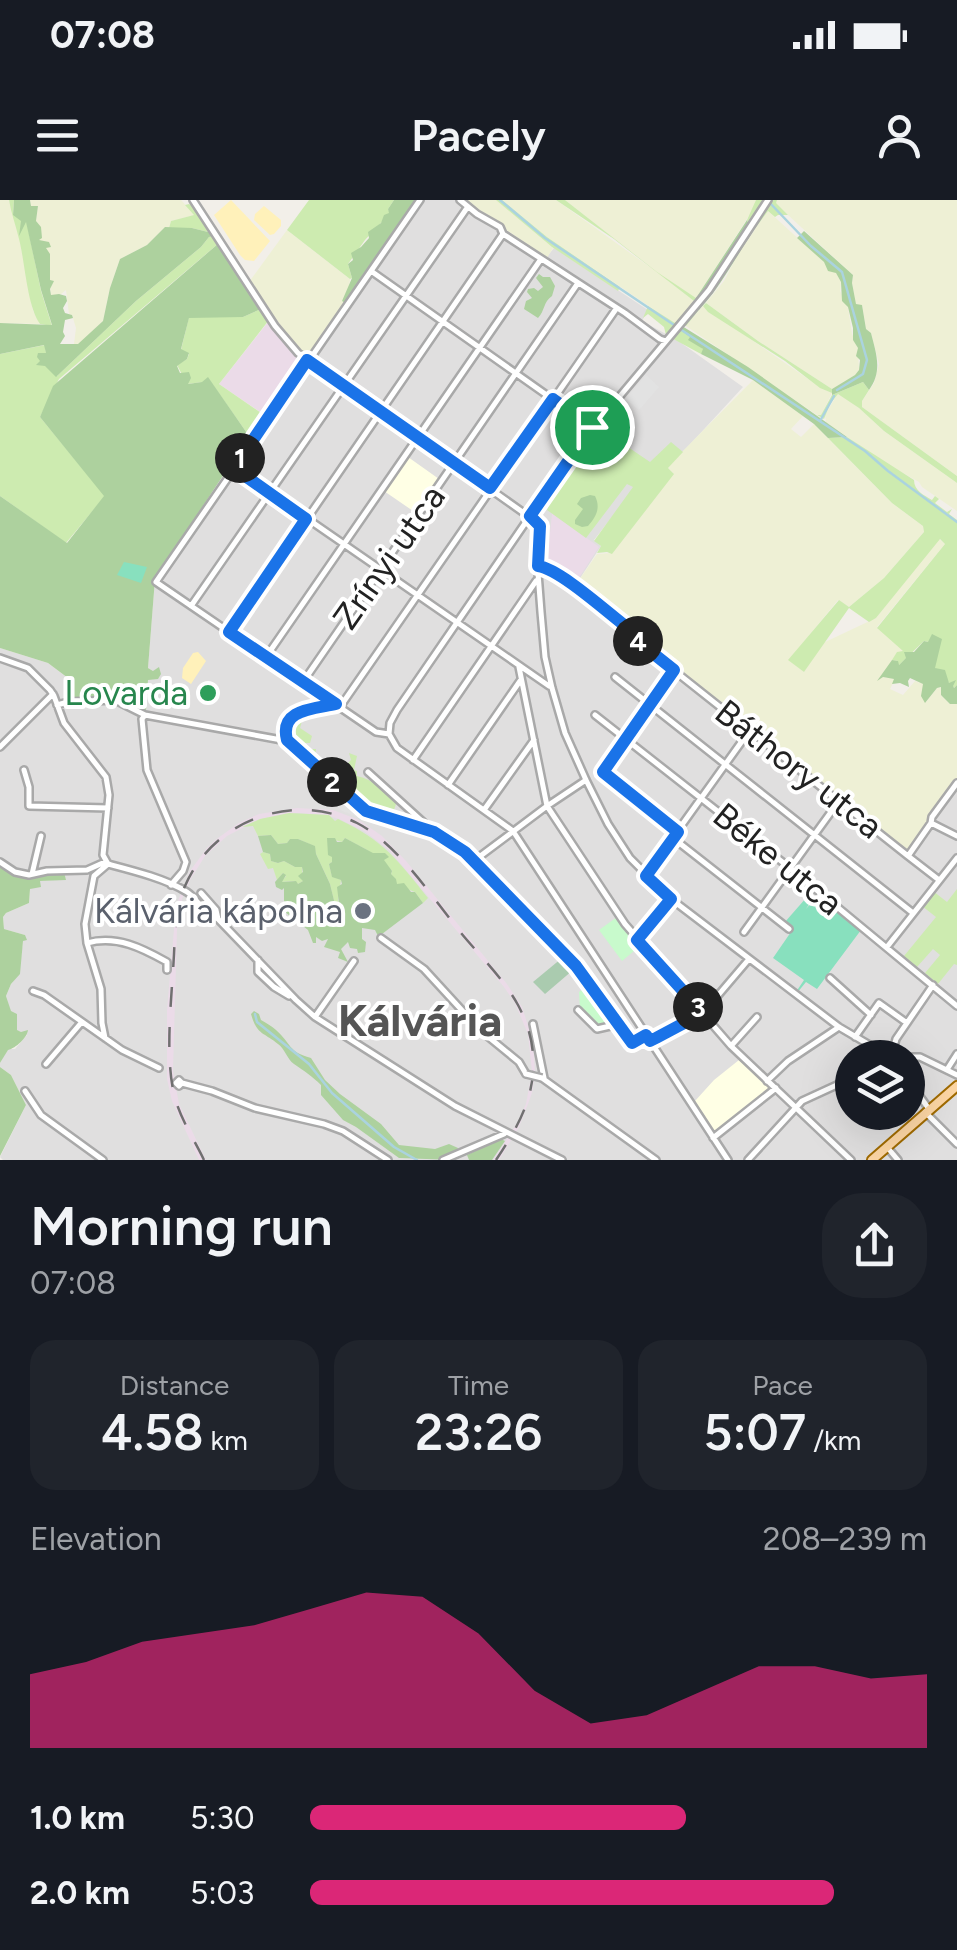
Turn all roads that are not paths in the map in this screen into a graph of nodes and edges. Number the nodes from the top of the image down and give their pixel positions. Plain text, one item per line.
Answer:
1 (193, 200) edge
2 (420, 200) edge
3 (460, 200) edge
4 (768, 200) edge
5 (467, 208) junction
6 (503, 234) junction
7 (541, 258) junction
8 (371, 271) junction
9 (578, 283) junction
10 (406, 296) junction
11 (616, 309) junction
12 (443, 322) junction
13 (666, 340) junction
14 (480, 348) junction
15 (307, 360) junction
16 (516, 373) junction
17 (344, 386) junction
18 (553, 399) junction
19 (380, 412) junction
20 (592, 427) junction
21 (417, 437) junction
22 (454, 463) junction
23 (234, 468) junction
24 (490, 488) junction
25 (269, 493) junction
26 (530, 516) junction
27 (306, 519) junction
28 (343, 544) junction
29 (538, 566) junction
30 (380, 570) junction
31 (538, 578) junction
32 (418, 595) junction
33 (191, 606) junction
34 (457, 623) junction
35 (229, 632) junction
36 (490, 646) junction
37 (266, 657) junction
38 (0, 658) edge
39 (520, 667) junction
40 (674, 670) junction
41 (615, 678) dead end
42 (522, 679) junction
43 (302, 682) junction
44 (552, 688) junction
45 (53, 694) junction
46 (650, 704) junction
47 (57, 705) junction
48 (338, 706) junction
49 (146, 716) junction
50 (595, 716) dead end
51 (750, 730) junction
52 (390, 734) junction
53 (626, 738) junction
54 (287, 740) junction
55 (534, 740) junction
56 (0, 747) edge
57 (413, 760) junction
58 (726, 764) junction
59 (24, 770) dead end
60 (368, 772) dead end
61 (586, 780) junction
62 (957, 783) edge
63 (448, 785) junction
64 (702, 797) junction
65 (840, 801) junction
66 (548, 806) junction
67 (108, 808) junction
68 (484, 810) junction
69 (931, 823) junction
70 (513, 831) junction
71 (434, 832) junction
72 (678, 832) junction
73 (814, 834) junction
74 (41, 836) dead end
75 (957, 836) edge
76 (673, 838) junction
77 (908, 856) junction
78 (957, 858) edge
79 (474, 860) junction
80 (0, 862) edge
81 (106, 863) junction
82 (790, 868) junction
83 (32, 874) junction
84 (646, 876) junction
85 (939, 880) junction
86 (171, 885) junction
87 (201, 893) dead end
88 (671, 899) junction
89 (761, 908) junction
90 (913, 913) junction
91 (218, 919) junction
92 (788, 929) dead end
93 (744, 932) dead end
94 (381, 938) dead end
95 (637, 940) junction
96 (87, 943) junction
97 (887, 947) junction
98 (748, 959) junction
99 (354, 961) dead end
100 (167, 970) dead end
101 (830, 978) dead end
102 (932, 986) junction
103 (33, 991) dead end
104 (957, 1006) edge
105 (578, 1010) dead end
106 (703, 1013) junction
107 (871, 1015) junction
108 (315, 1017) junction
109 (757, 1017) dead end
110 (80, 1022) junction
111 (908, 1023) junction
112 (533, 1024) dead end
113 (618, 1024) junction
114 (840, 1027) junction
115 (855, 1037) junction
116 (105, 1038) junction
117 (648, 1038) junction
118 (860, 1040) edge
119 (896, 1040) edge
120 (732, 1046) junction
121 (957, 1054) edge
122 (925, 1059) edge
123 (46, 1064) dead end
124 (160, 1068) dead end
125 (948, 1070) junction
126 (957, 1075) edge
127 (543, 1078) junction
128 (768, 1081) junction
129 (182, 1083) dead end
130 (835, 1086) edge
131 (957, 1086) edge
132 (776, 1088) junction
133 (25, 1091) dead end
134 (796, 1106) junction
135 (925, 1108) edge
136 (927, 1111) junction
137 (508, 1134) junction
138 (712, 1138) junction
139 (957, 1144) edge
140 (887, 1147) junction
141 (103, 1160) edge
142 (388, 1160) edge
143 (443, 1160) edge
144 (562, 1160) edge
145 (656, 1160) edge
146 (728, 1160) edge
147 (748, 1160) edge
148 (851, 1160) edge
149 (872, 1160) edge
150 (898, 1160) edge

1 - 15 street
2 - 8 street
3 - 5 street
4 - 13 street
5 - 6 street
5 - 10 street
6 - 7 street
6 - 12 street
7 - 9 street
7 - 14 street
8 - 10 street
8 - 15 street
9 - 11 street
9 - 16 street, Zrínyi utca
10 - 12 street
10 - 17 street
11 - 13 street
11 - 18 street
12 - 14 street
12 - 19 street
13 - 20 street
14 - 16 street
14 - 21 street
15 - 17 street
15 - 23 street
16 - 18 street
16 - 22 street, Zrínyi utca
17 - 19 street
17 - 25 street
18 - 20 street
18 - 24 street
19 - 21 street
19 - 27 street
20 - 26 street
21 - 22 street
21 - 28 street
22 - 24 street
22 - 30 street, Zrínyi utca
23 - 25 street
23 - 33 street
24 - 26 street
24 - 32 street
25 - 27 street
25 - 33 street
26 - 29 street
26 - 34 street
27 - 28 street
27 - 35 street
28 - 30 street
28 - 37 street
29 - 31 street
29 - 40 street, Báthory utca
30 - 32 street
30 - 43 street, Zrínyi utca
31 - 36 street
31 - 44 street
32 - 34 street
32 - 48 street
33 - 35 street
34 - 36 street
34 - 52 street
35 - 37 street
36 - 39 street
36 - 57 street
37 - 43 street
38 - 45 street
39 - 42 street
39 - 44 street
40 - 46 street
40 - 51 street, Báthory utca
41 - 46 street
42 - 55 street
42 - 63 street
43 - 48 street
44 - 61 street
45 - 47 street
45 - 56 street
46 - 53 street
46 - 58 street
47 - 49 street
47 - 67 street
48 - 52 street
48 - 54 street
49 - 54 street
49 - 86 street
50 - 53 street, Béke utca
51 - 58 street
51 - 65 street, Báthory utca
52 - 57 street
53 - 64 street, Béke utca
53 - 72 street
54 - 71 street
55 - 66 street
55 - 68 street
57 - 63 street
58 - 64 street
58 - 73 street
59 - 67 street
60 - 71 street
61 - 66 street
61 - 84 street
62 - 69 street
63 - 68 street
64 - 72 street
64 - 82 street, Béke utca
65 - 73 street
65 - 77 street, Báthory utca
66 - 70 street
66 - 95 street
67 - 81 street
68 - 70 street
69 - 75 street, Báthory utca
69 - 77 street, Báthory utca
70 - 79 street
70 - 117 street
71 - 79 street
72 - 76 street
73 - 82 street
73 - 90 street
74 - 83 street
76 - 84 street
76 - 89 street
77 - 85 street
78 - 85 street
79 - 113 street
80 - 83 street
81 - 83 street
81 - 86 street
81 - 96 street
82 - 89 street
82 - 97 street, Béke utca
84 - 88 street
85 - 90 street
86 - 91 street
87 - 91 street
88 - 95 street
88 - 98 street
89 - 92 street
89 - 93 street
90 - 97 street
91 - 108 street
94 - 127 street, bridge
95 - 106 street
96 - 100 street
96 - 116 street
97 - 102 street, Béke utca
98 - 106 street
98 - 114 street
99 - 108 street
101 - 107 street
102 - 104 street, Béke utca
102 - 111 street
103 - 110 street
105 - 113 street
106 - 117 street
106 - 120 street
107 - 111 street
107 - 115 street
108 - 137 street
109 - 120 street
110 - 116 street
110 - 123 street
111 - 119 street
112 - 127 street
113 - 117 street
114 - 115 street
114 - 128 street
115 - 118 street
116 - 124 street
117 - 138 street
120 - 128 street
121 - 125 street
122 - 125 street
125 - 126 street
127 - 145 street
128 - 132 street
129 - 142 street
130 - 134 street
131 - 136 main road
132 - 134 street
132 - 138 street
133 - 141 street
134 - 147 street
134 - 148 street
135 - 136 street
136 - 139 street
136 - 140 main road
137 - 143 street
137 - 144 street
138 - 146 street
140 - 149 main road
140 - 150 street

